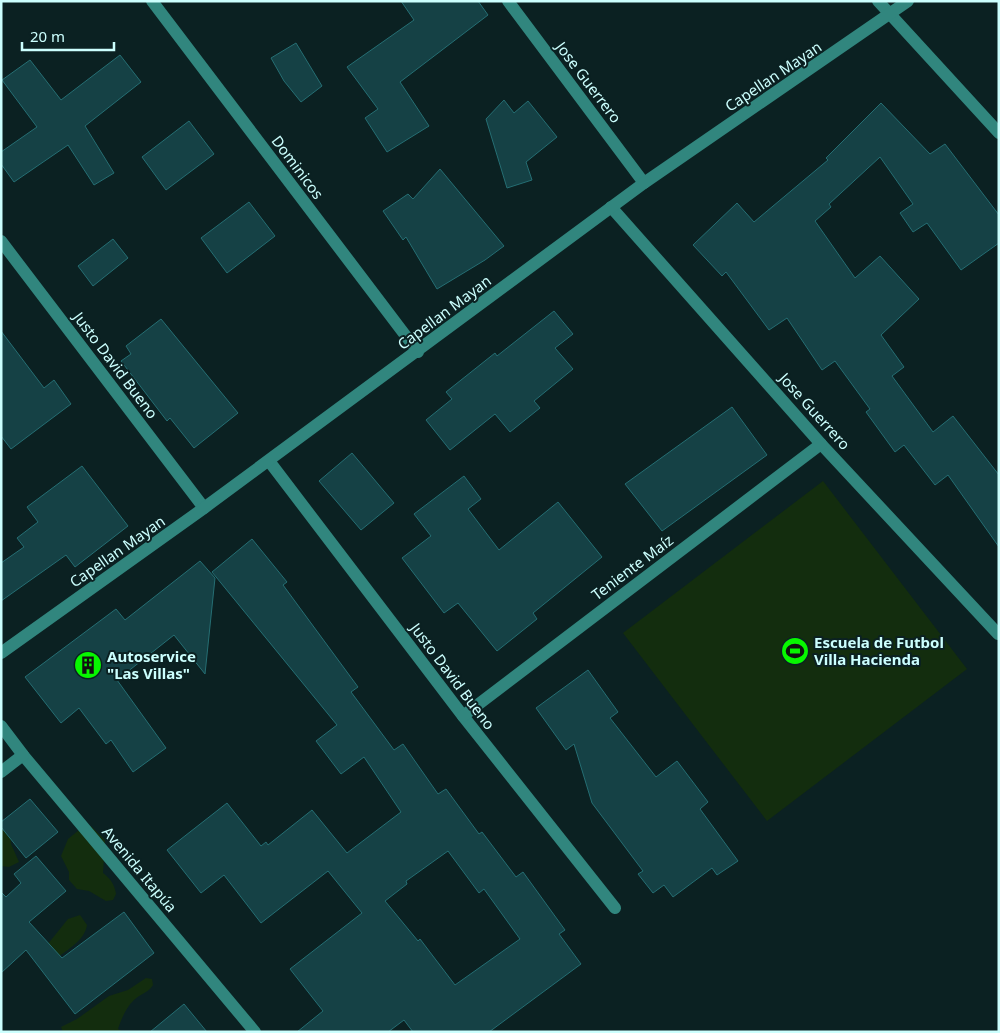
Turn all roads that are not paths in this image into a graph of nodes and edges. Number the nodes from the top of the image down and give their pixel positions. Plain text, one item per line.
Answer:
1 (152, 1) edge
2 (508, 1) edge
3 (878, 1) edge
4 (908, 1) edge
5 (889, 16) junction
6 (999, 133) edge
7 (644, 183) junction
8 (611, 207) junction
9 (1, 241) edge
10 (418, 352) junction
11 (821, 444) junction
12 (269, 460) junction
13 (204, 508) junction
14 (998, 634) edge
15 (1, 653) edge
16 (463, 716) junction
17 (1, 726) edge
18 (23, 755) junction
19 (1, 772) edge
20 (615, 908) dead end
21 (255, 1032) edge

1 - 10 street, Dominicos
2 - 7 street, Jose Guerrero
3 - 5 street
4 - 5 street, Capellan Mayan
5 - 6 street
5 - 7 street, Capellan Mayan
7 - 8 street, Capellan Mayan
8 - 10 street, Capellan Mayan
8 - 11 street, Jose Guerrero
9 - 13 street, Justo David Bueno
10 - 12 street, Capellan Mayan
11 - 14 street, Jose Guerrero
11 - 16 street, Teniente Maíz
12 - 13 street, Capellan Mayan
12 - 16 street, Justo David Bueno
13 - 15 street, Capellan Mayan
16 - 20 street, Justo David Bueno
17 - 18 street, Avenida Itapúa
18 - 19 street
18 - 21 street, Avenida Itapúa

